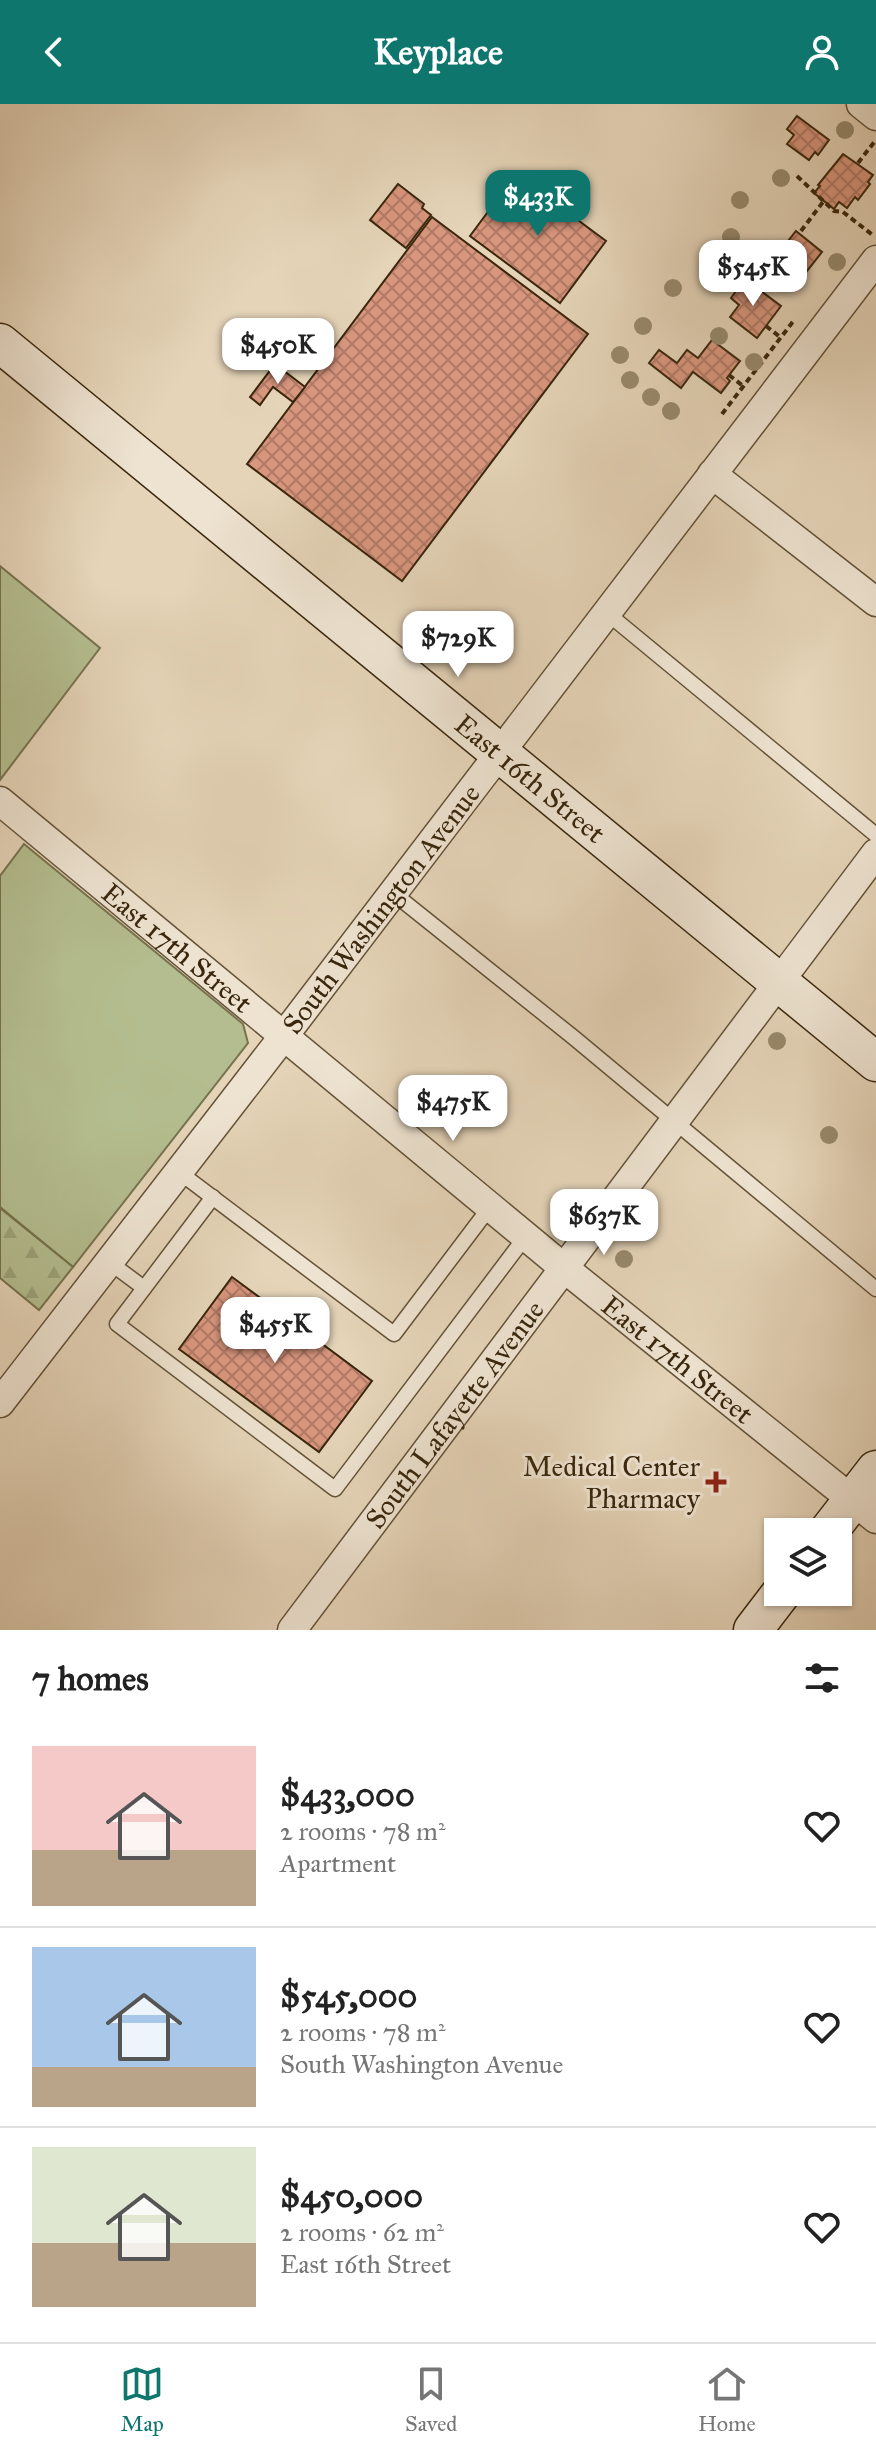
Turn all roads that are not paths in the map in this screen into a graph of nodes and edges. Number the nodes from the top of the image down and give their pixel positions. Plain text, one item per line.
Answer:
1 (861, 104) edge
2 (876, 116) edge
3 (876, 260) edge
4 (0, 343) edge
5 (712, 474) junction
6 (876, 602) edge
7 (607, 613) junction
8 (500, 753) junction
9 (0, 801) edge
10 (876, 835) edge
11 (876, 853) edge
12 (393, 893) junction
13 (778, 982) junction
14 (283, 1037) junction
15 (876, 1062) edge
16 (674, 1121) junction
17 (179, 1172) junction
18 (213, 1197) junction
19 (490, 1207) junction
20 (526, 1236) junction
21 (109, 1262) junction
22 (564, 1268) junction
23 (144, 1288) junction
24 (876, 1289) edge
25 (0, 1403) edge
26 (876, 1470) edge
27 (864, 1509) edge
28 (771, 1606) edge
29 (292, 1630) edge
30 (753, 1630) edge

1 - 2 street
3 - 5 street, South Washington Avenue
4 - 8 main road, East 16th Street
5 - 6 street
5 - 7 street, South Washington Avenue
7 - 8 street, South Washington Avenue
7 - 10 lane
8 - 12 street, South Washington Avenue
8 - 13 main road, East 16th Street
9 - 14 street, East 17th Street
11 - 13 street, South Lafayette Avenue
12 - 14 street, South Washington Avenue
12 - 16 lane
13 - 15 main road, East 16th Street
13 - 16 street, South Lafayette Avenue
14 - 17 street, South Washington Avenue
14 - 19 street, East 17th Street
16 - 22 street, South Lafayette Avenue
16 - 24 lane
17 - 18 lane
17 - 21 street, South Washington Avenue
18 - 19 lane
18 - 23 lane
19 - 20 street, East 17th Street
20 - 22 street, East 17th Street
20 - 23 lane
21 - 23 lane
21 - 25 street, South Washington Avenue
22 - 27 street, East 17th Street
22 - 29 street, South Lafayette Avenue
26 - 27 main road
28 - 30 main road

